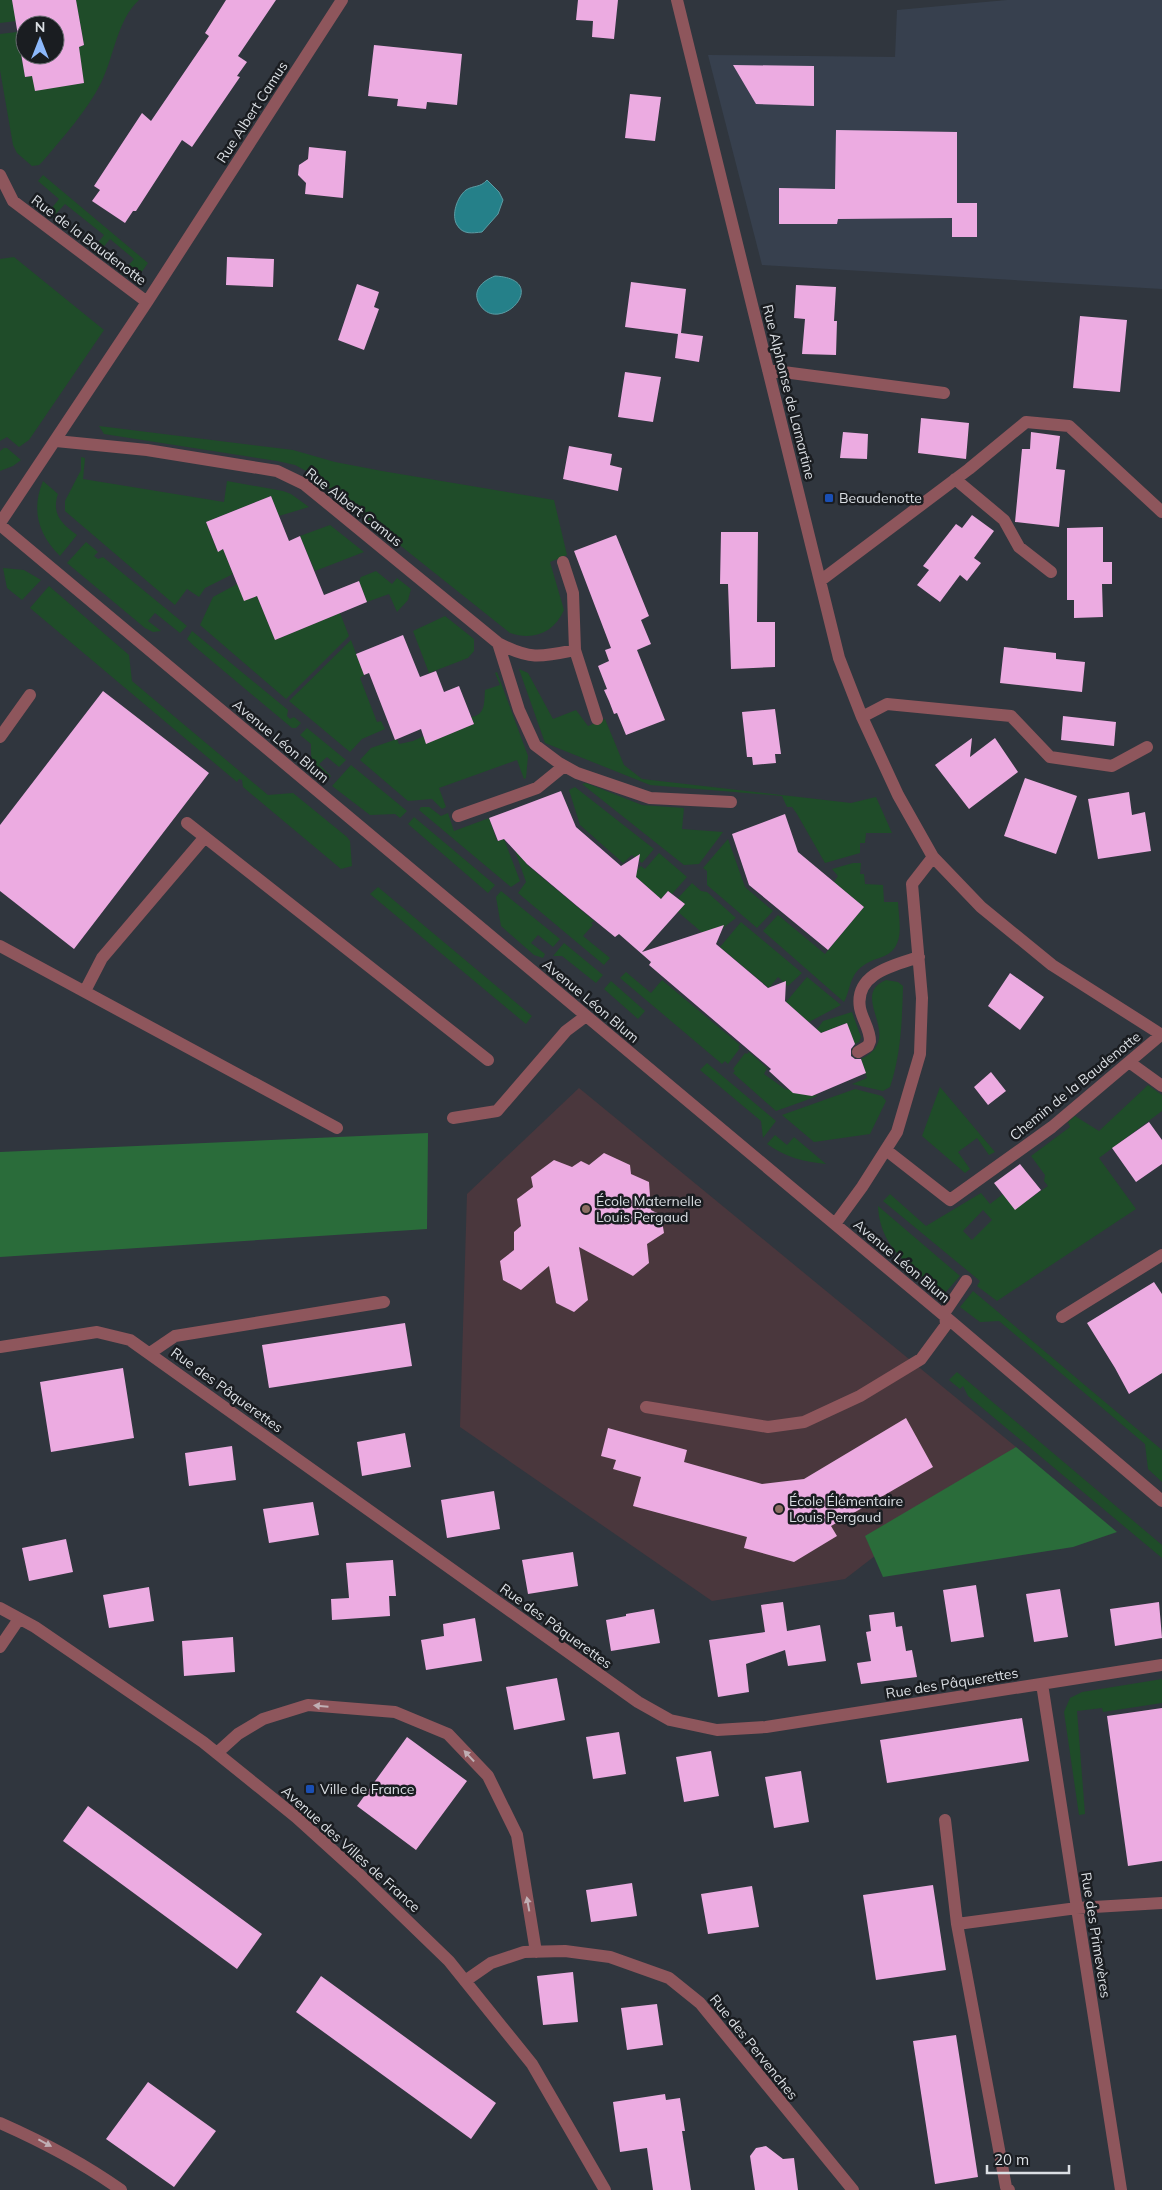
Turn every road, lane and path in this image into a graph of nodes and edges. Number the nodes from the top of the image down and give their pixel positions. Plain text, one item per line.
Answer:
1 (342, 0) edge
2 (677, 0) edge
3 (0, 176) edge
4 (147, 302) junction
5 (768, 370) junction
6 (944, 393) dead end
7 (56, 441) junction
8 (955, 479) junction
9 (1162, 512) edge
10 (0, 524) edge
11 (563, 562) dead end
12 (1051, 572) dead end
13 (820, 581) junction
14 (498, 643) junction
15 (575, 650) junction
16 (30, 695) dead end
17 (862, 716) junction
18 (597, 719) dead end
19 (0, 737) edge
20 (1147, 747) dead end
21 (564, 766) junction
22 (732, 802) dead end
23 (458, 816) dead end
24 (187, 823) dead end
25 (205, 837) junction
26 (933, 857) junction
27 (0, 946) edge
28 (919, 957) junction
29 (85, 991) junction
30 (586, 1016) junction
31 (1162, 1034) edge
32 (858, 1052) dead end
33 (488, 1060) dead end
34 (1129, 1062) junction
35 (1162, 1086) edge
36 (453, 1118) dead end
37 (337, 1128) dead end
38 (886, 1150) junction
39 (835, 1224) junction
40 (1162, 1255) edge
41 (966, 1281) dead end
42 (384, 1302) dead end
43 (1062, 1317) dead end
44 (947, 1318) junction
45 (0, 1347) edge
46 (150, 1353) junction
47 (646, 1408) dead end
48 (1162, 1501) edge
49 (0, 1608) edge
50 (19, 1619) junction
51 (0, 1647) edge
52 (1162, 1665) edge
53 (1042, 1684) junction
54 (217, 1753) junction
55 (944, 1820) dead end
56 (1162, 1903) edge
57 (1077, 1908) junction
58 (957, 1924) junction
59 (536, 1952) junction
60 (465, 1981) junction
61 (0, 2123) edge
62 (121, 2190) edge
63 (605, 2190) edge
64 (852, 2190) edge
65 (1009, 2190) edge
66 (1121, 2190) edge

1 - 4 street, Rue Albert Camus
2 - 5 street, Rue Alphonse de Lamartine
3 - 4 street, Rue de la Baudenotte
4 - 7 street, Rue Albert Camus
5 - 6 street
5 - 13 street, Rue Alphonse de Lamartine
7 - 10 street, Rue Albert Camus
7 - 14 street, Rue Albert Camus
8 - 9 street
8 - 12 street
8 - 13 street
10 - 30 street, Avenue Léon Blum
11 - 15 street
13 - 17 street, Rue Alphonse de Lamartine
14 - 15 street, Rue Albert Camus
14 - 21 street
15 - 18 street
16 - 19 street
17 - 20 street
17 - 26 street, Rue Alphonse de Lamartine
21 - 22 street
21 - 23 street
24 - 25 street
25 - 29 street
25 - 33 street
26 - 28 street
26 - 31 street, Rue Alphonse de Lamartine
27 - 29 street
28 - 32 street
28 - 38 street
29 - 37 street
30 - 36 street
30 - 39 street, Avenue Léon Blum
31 - 34 street, Chemin de la Baudenotte
34 - 35 street
34 - 38 street, Chemin de la Baudenotte
38 - 39 street
39 - 44 street, Avenue Léon Blum
40 - 43 street
41 - 44 street
42 - 46 street
44 - 47 street
44 - 48 street, Avenue Léon Blum
45 - 46 street, Rue des Pâquerettes
46 - 53 street, Rue des Pâquerettes
49 - 50 street, Avenue des Villes de France
50 - 51 street
50 - 54 street, Avenue des Villes de France
52 - 53 street, Rue des Pâquerettes
53 - 57 street, Rue des Primevères
59 -> 54 street
54 - 60 street, Avenue des Villes de France
55 - 58 street
56 - 57 street
57 - 58 street
57 - 66 street, Rue des Primevères
58 - 65 street
59 - 60 street, Rue des Pervenches
59 - 64 street, Rue des Pervenches
60 - 63 street, Avenue des Villes de France
61 -> 62 street

